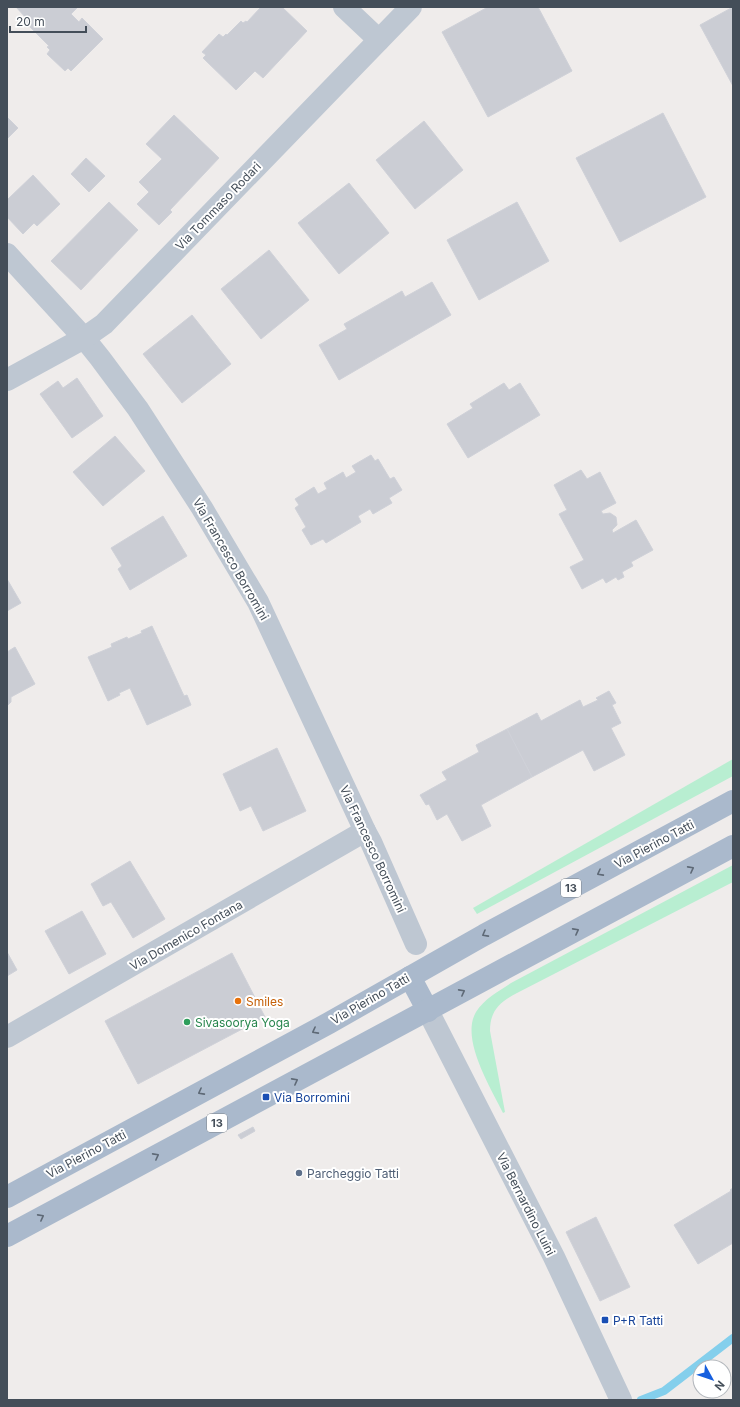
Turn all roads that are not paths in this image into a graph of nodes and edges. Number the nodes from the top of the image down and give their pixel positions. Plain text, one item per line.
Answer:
1 (344, 7) edge
2 (411, 7) edge
3 (379, 40) junction
4 (7, 254) edge
5 (84, 338) junction
6 (7, 380) edge
7 (733, 801) edge
8 (365, 831) junction
9 (733, 846) edge
10 (416, 944) dead end
11 (410, 977) junction
12 (428, 1011) junction
13 (7, 1037) edge
14 (7, 1196) edge
15 (7, 1236) edge
16 (620, 1399) edge

1 - 3 street
2 - 3 street, Via Tommaso Rodari
3 - 5 street, Via Tommaso Rodari
4 - 5 street, Via Francesco Borromini
5 - 6 street, Via Tommaso Rodari
5 - 8 street, Via Francesco Borromini
7 -> 11 main road, Via Pierino Tatti / 13
8 - 10 street, Via Francesco Borromini
8 - 13 street, Via Domenico Fontana
12 -> 9 main road, 13
11 - 12 main road
11 -> 14 main road, Via Pierino Tatti / 13
15 -> 12 main road, 13
12 - 16 street, Via Bernardino Luini

